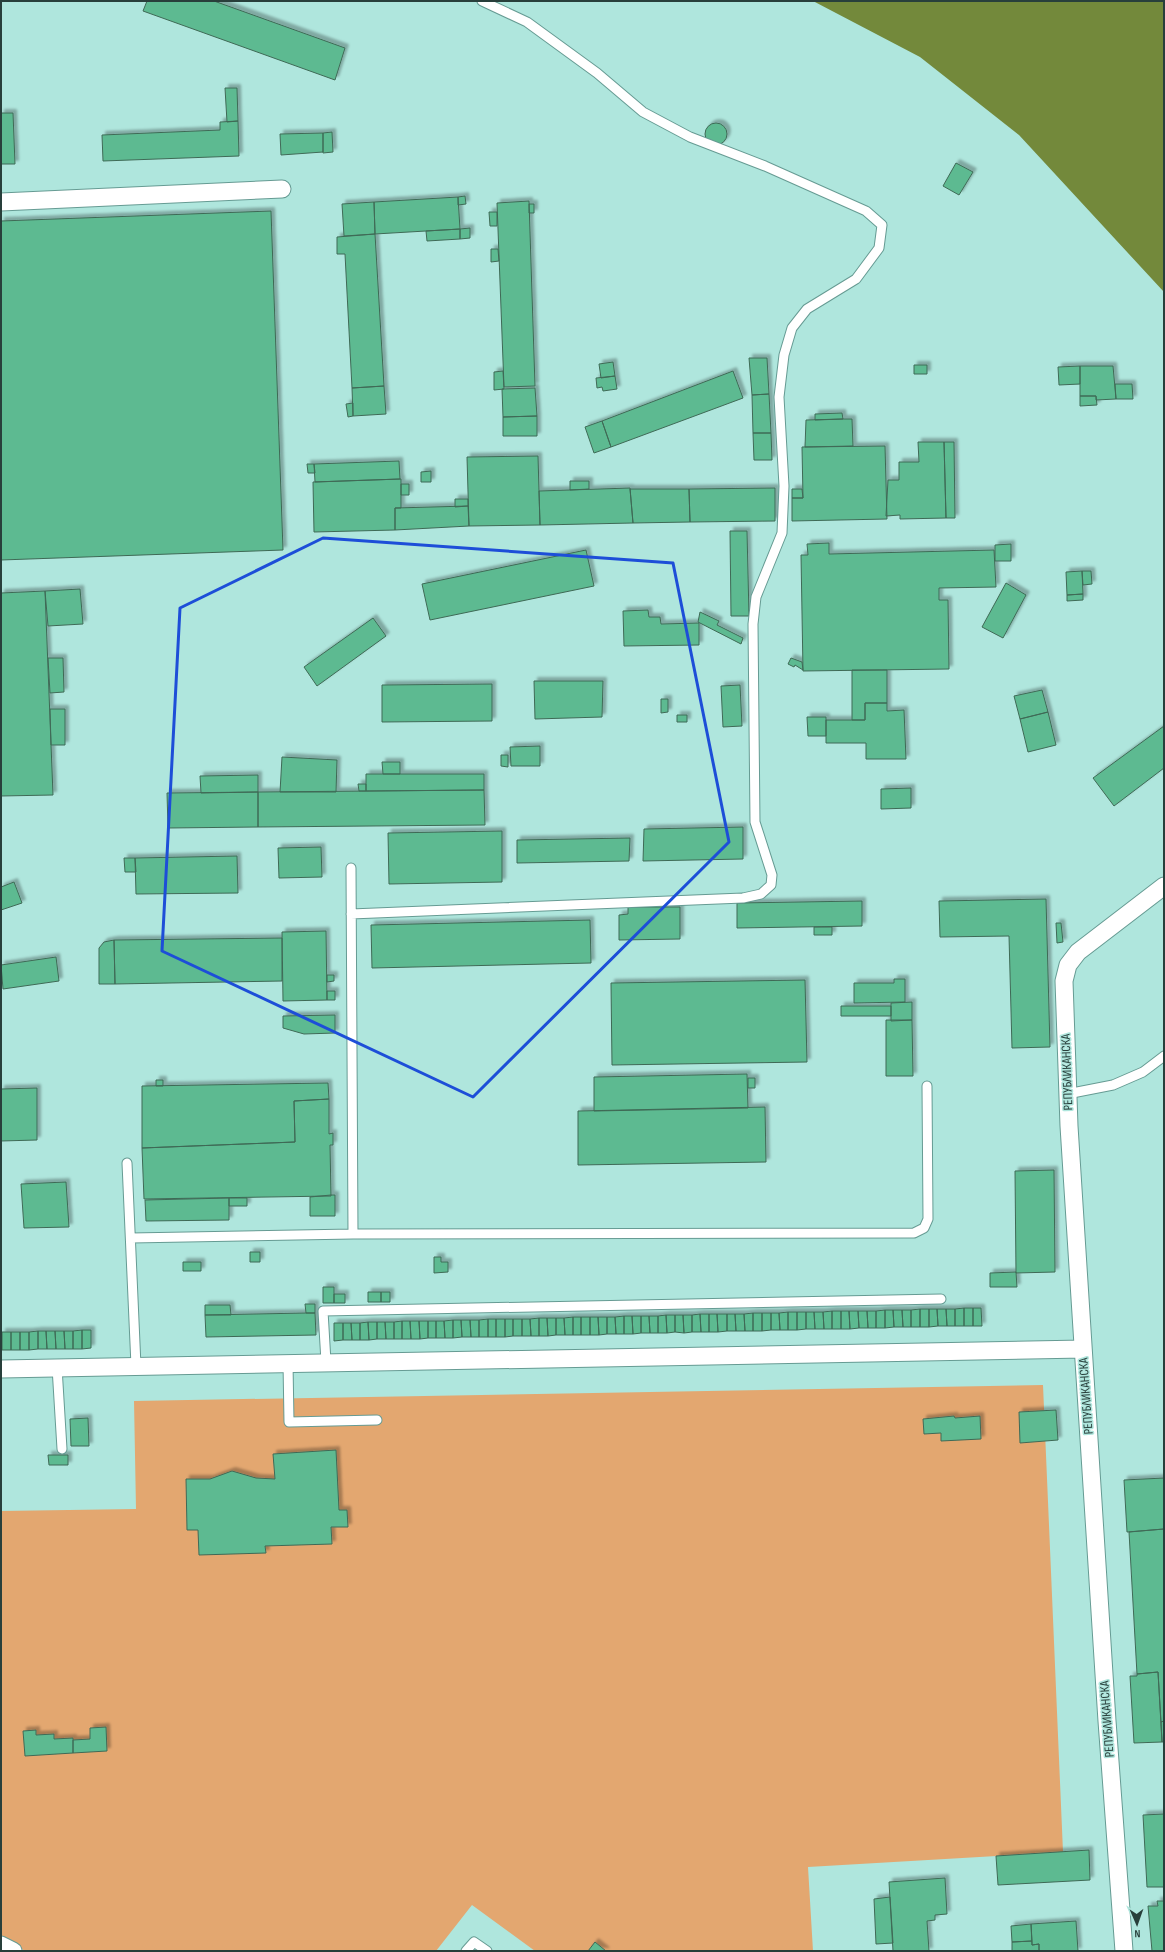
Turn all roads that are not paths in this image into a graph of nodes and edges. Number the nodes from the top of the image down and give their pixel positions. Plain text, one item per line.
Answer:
1 (482, 1) edge
2 (282, 189) dead end
3 (1, 202) edge
4 (350, 868) dead end
5 (1164, 886) edge
6 (351, 914) junction
7 (1164, 1056) edge
8 (927, 1086) dead end
9 (1068, 1094) junction
10 (127, 1163) dead end
11 (353, 1234) junction
12 (131, 1238) junction
13 (941, 1299) dead end
14 (1083, 1349) junction
15 (326, 1362) junction
16 (288, 1363) junction
17 (136, 1366) junction
18 (57, 1368) junction
19 (1, 1369) edge
20 (377, 1420) dead end
21 (62, 1449) dead end
22 (1, 1945) edge
23 (13, 1951) edge
24 (466, 1951) edge
25 (487, 1951) edge
26 (1124, 1951) edge

1 - 6 lane
2 - 3 street
4 - 6 lane
5 - 9 street, РЕПУБЛИКАНСКА
6 - 11 lane
7 - 9 lane
8 - 11 lane
9 - 14 street, РЕПУБЛИКАНСКА
10 - 12 lane
11 - 12 lane
12 - 17 lane
13 - 15 lane
14 - 15 street
14 - 26 street, РЕПУБЛИКАНСКА
15 - 16 street
16 - 17 street
16 - 20 lane
17 - 18 street
18 - 19 street
18 - 21 lane
22 - 23 street
24 - 25 lane

